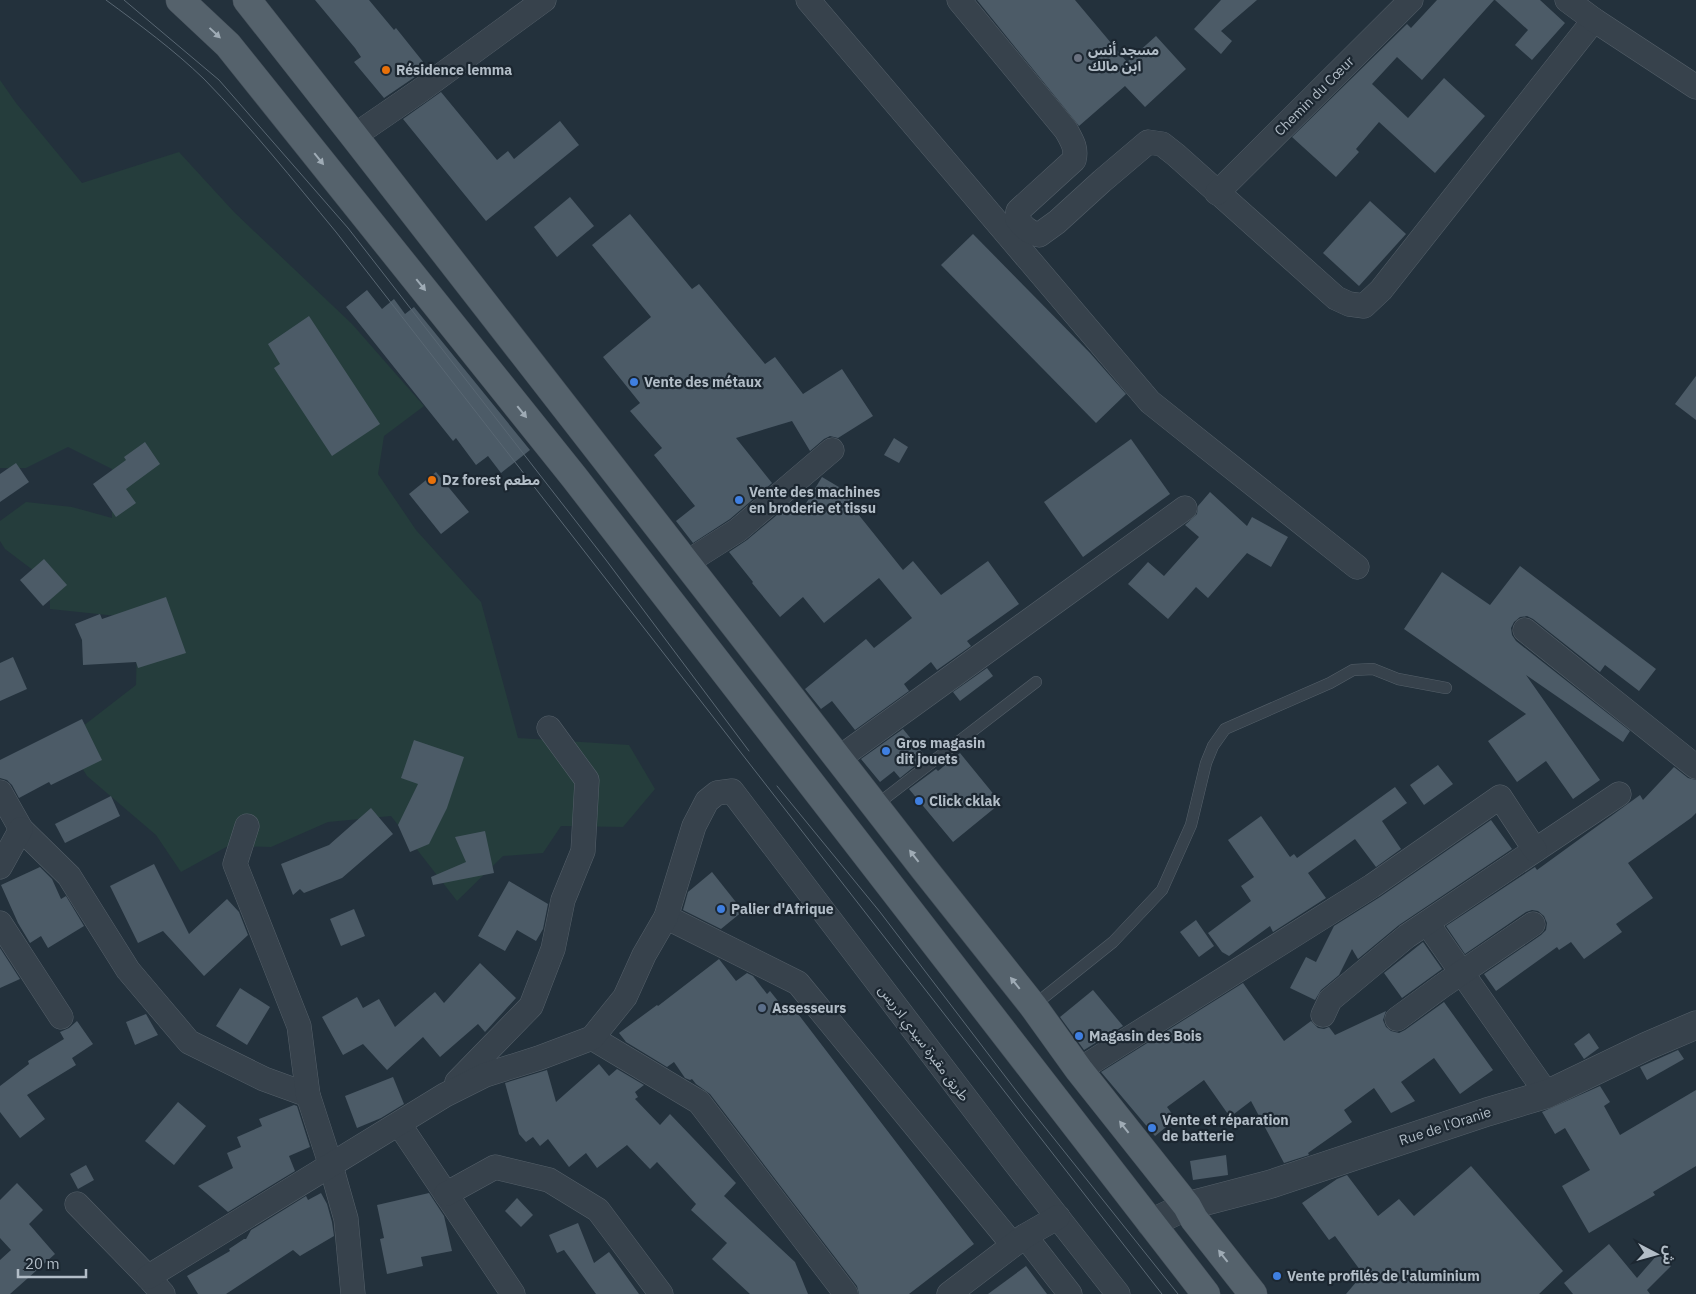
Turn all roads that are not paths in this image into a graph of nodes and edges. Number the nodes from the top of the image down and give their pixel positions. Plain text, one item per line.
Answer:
1 (180, 0) edge
2 (246, 0) edge
3 (544, 0) edge
4 (808, 0) edge
5 (959, 0) edge
6 (1411, 0) edge
7 (1567, 0) edge
8 (1594, 20) junction
9 (1696, 87) edge
10 (354, 136) junction
11 (1217, 193) junction
12 (832, 450) dead end
13 (1185, 508) dead end
14 (686, 563) junction
15 (1357, 567) dead end
16 (1525, 630) dead end
17 (1036, 682) dead end
18 (1446, 688) dead end
19 (548, 728) dead end
20 (838, 759) junction
21 (1696, 768) edge
22 (0, 792) edge
23 (1619, 794) dead end
24 (875, 806) junction
25 (246, 826) dead end
26 (21, 829) junction
27 (1535, 850) junction
28 (0, 867) edge
29 (666, 917) junction
30 (0, 923) edge
31 (1427, 923) junction
32 (1533, 924) dead end
33 (1462, 974) junction
34 (1033, 1006) junction
35 (1323, 1015) dead end
36 (61, 1017) dead end
37 (1397, 1019) dead end
38 (1696, 1025) edge
39 (592, 1038) junction
40 (1079, 1070) junction
41 (1547, 1094) junction
42 (308, 1095) junction
43 (445, 1095) junction
44 (399, 1124) junction
45 (331, 1166) junction
46 (446, 1194) junction
47 (77, 1204) dead end
48 (1186, 1206) junction
49 (1058, 1217) junction
50 (1150, 1223) junction
51 (1019, 1241) junction
52 (156, 1285) edge
53 (962, 1291) edge
54 (353, 1294) edge
55 (513, 1294) edge
56 (660, 1294) edge
57 (846, 1294) edge
58 (1070, 1294) edge
59 (1118, 1294) edge
60 (1206, 1294) edge
61 (1253, 1294) edge

1 -> 50 main road
2 - 10 main road
3 - 10 street
4 - 15 street
5 - 11 street
6 - 11 street, Chemin du Cœur
7 - 8 street
8 - 9 street
8 - 11 street
10 - 14 main road
12 - 14 street
13 - 20 street
14 - 20 main road
16 - 21 street
17 - 24 lane
18 - 34 lane
19 - 43 street
20 - 24 main road
22 - 26 street
23 - 27 street
34 -> 24 main road
25 - 42 street
26 - 28 street
26 - 42 street
27 - 31 street
27 - 40 street
29 - 39 street
29 - 49 street, طريق مقبرة سيدي ادريس
29 - 51 street
30 - 36 street
31 - 33 street
31 - 35 street
32 - 33 street
33 - 37 street
33 - 41 street
34 - 40 main road
38 - 41 street, Rue de l'Oranie
39 - 43 street
39 - 57 street
48 -> 40 main road
41 - 48 street, Rue de l'Oranie
42 - 45 street
43 - 44 street
44 - 45 street
44 - 46 street
45 - 52 street
45 - 54 street
46 - 55 street
46 - 56 street
47 - 52 street
48 - 50 street, Rue de l'Oranie
61 -> 48 main road
49 - 51 street
49 - 59 street, طريق مقبرة سيدي ادريس
50 - 60 main road
51 - 53 street
51 - 58 street

